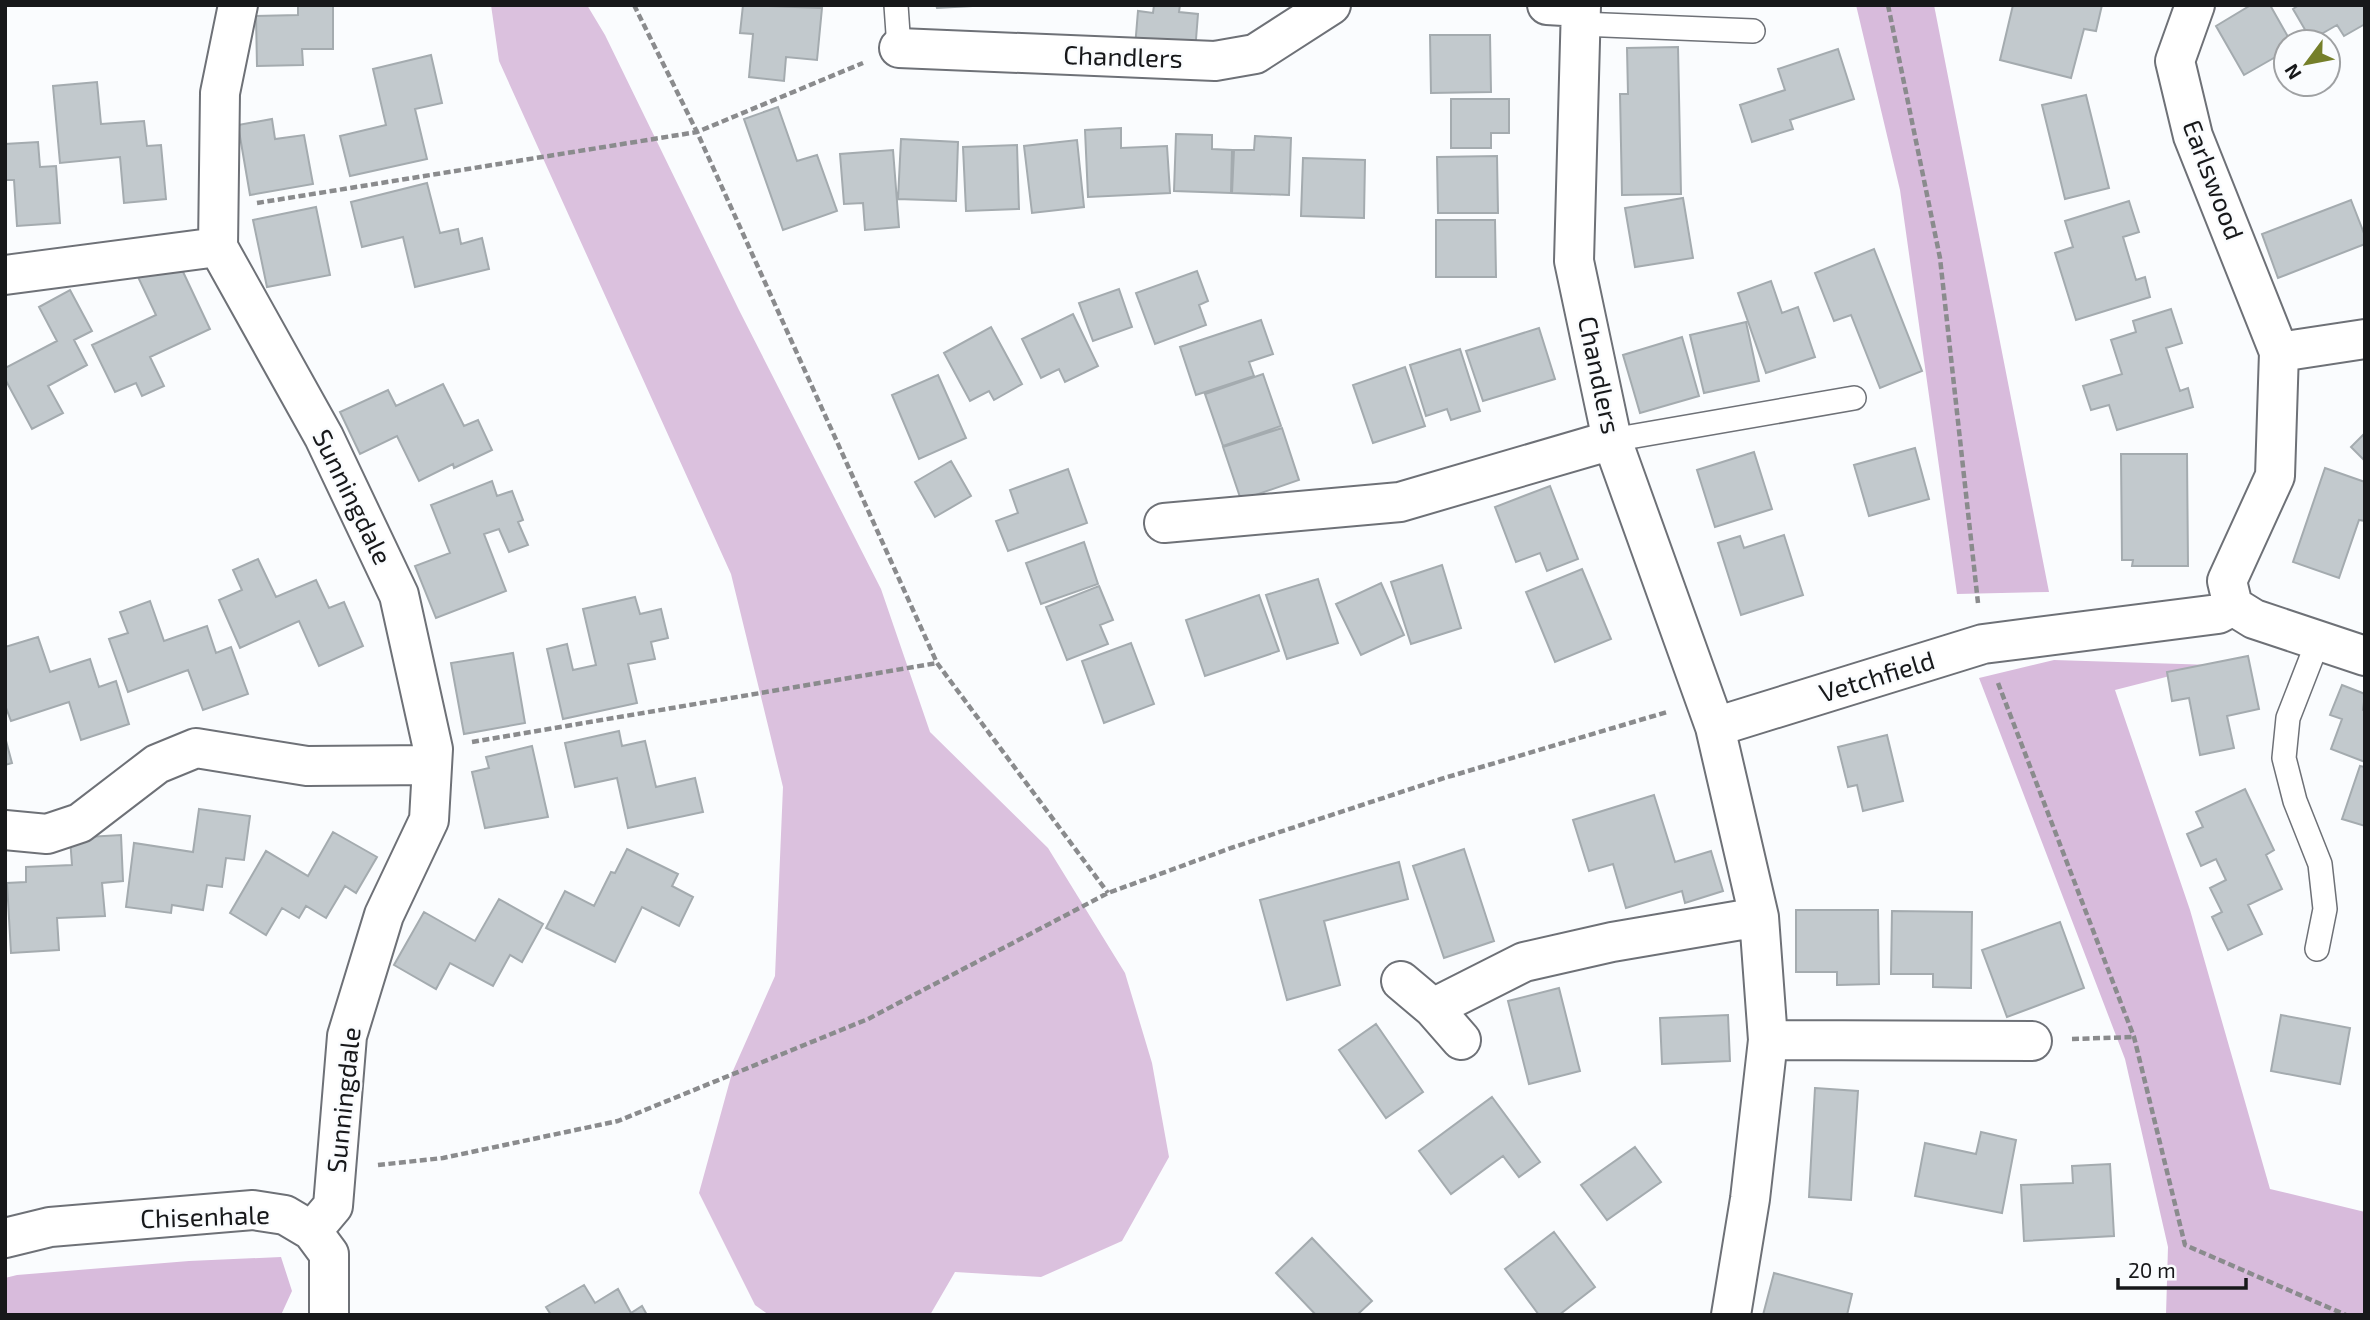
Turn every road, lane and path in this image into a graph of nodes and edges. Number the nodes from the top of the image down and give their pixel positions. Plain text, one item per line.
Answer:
1 (238, 5) edge
2 (634, 5) edge
3 (896, 5) edge
4 (1331, 5) edge
5 (1888, 5) edge
6 (2195, 5) edge
7 (1572, 10) edge
8 (1753, 31) dead end
9 (899, 48) junction
10 (696, 132) junction
11 (220, 209) junction
12 (218, 247) junction
13 (5, 275) edge
14 (2365, 339) edge
15 (2279, 352) junction
16 (1854, 398) dead end
17 (1612, 440) junction
18 (1164, 523) dead end
19 (2233, 606) junction
20 (2318, 640) junction
21 (1983, 644) junction
22 (2365, 656) edge
23 (937, 663) junction
24 (1710, 714) junction
25 (432, 757) junction
26 (5, 830) edge
27 (1108, 893) junction
28 (1759, 917) junction
29 (2317, 948) dead end
30 (1401, 981) dead end
31 (1433, 1008) junction
32 (2134, 1037) junction
33 (1461, 1040) dead end
34 (1768, 1040) junction
35 (2032, 1041) joint
36 (365, 1166) dead end
37 (312, 1231) junction
38 (5, 1238) edge
39 (329, 1315) edge
40 (1731, 1315) edge
41 (2346, 1315) edge

1 - 11 street
2 - 10 path
3 - 9 lane
4 - 9 street, Chandlers
5 - 21 path
6 - 15 street, Earlswood
7 - 8 lane
7 - 17 street, Chandlers
9 - 10 path
10 - 11 path
10 - 23 path
11 - 12 street
12 - 13 street
12 - 25 street, Sunningdale
14 - 15 street
15 - 19 street, Earlswood
16 - 17 lane
17 - 18 street
17 - 24 street, Chandlers
19 - 20 street
19 - 21 street, Vetchfield
20 - 22 street
20 - 29 lane
21 - 24 street, Vetchfield
21 - 32 path
23 - 25 path
23 - 27 path
24 - 27 path
24 - 28 street
25 - 26 street
25 - 37 street, Sunningdale
27 - 36 path
28 - 31 street
28 - 34 street
30 - 31 street
31 - 33 street
32 - 35 path
32 - 41 path
34 - 35 street
34 - 40 street
37 - 38 street, Chisenhale
37 - 39 street

